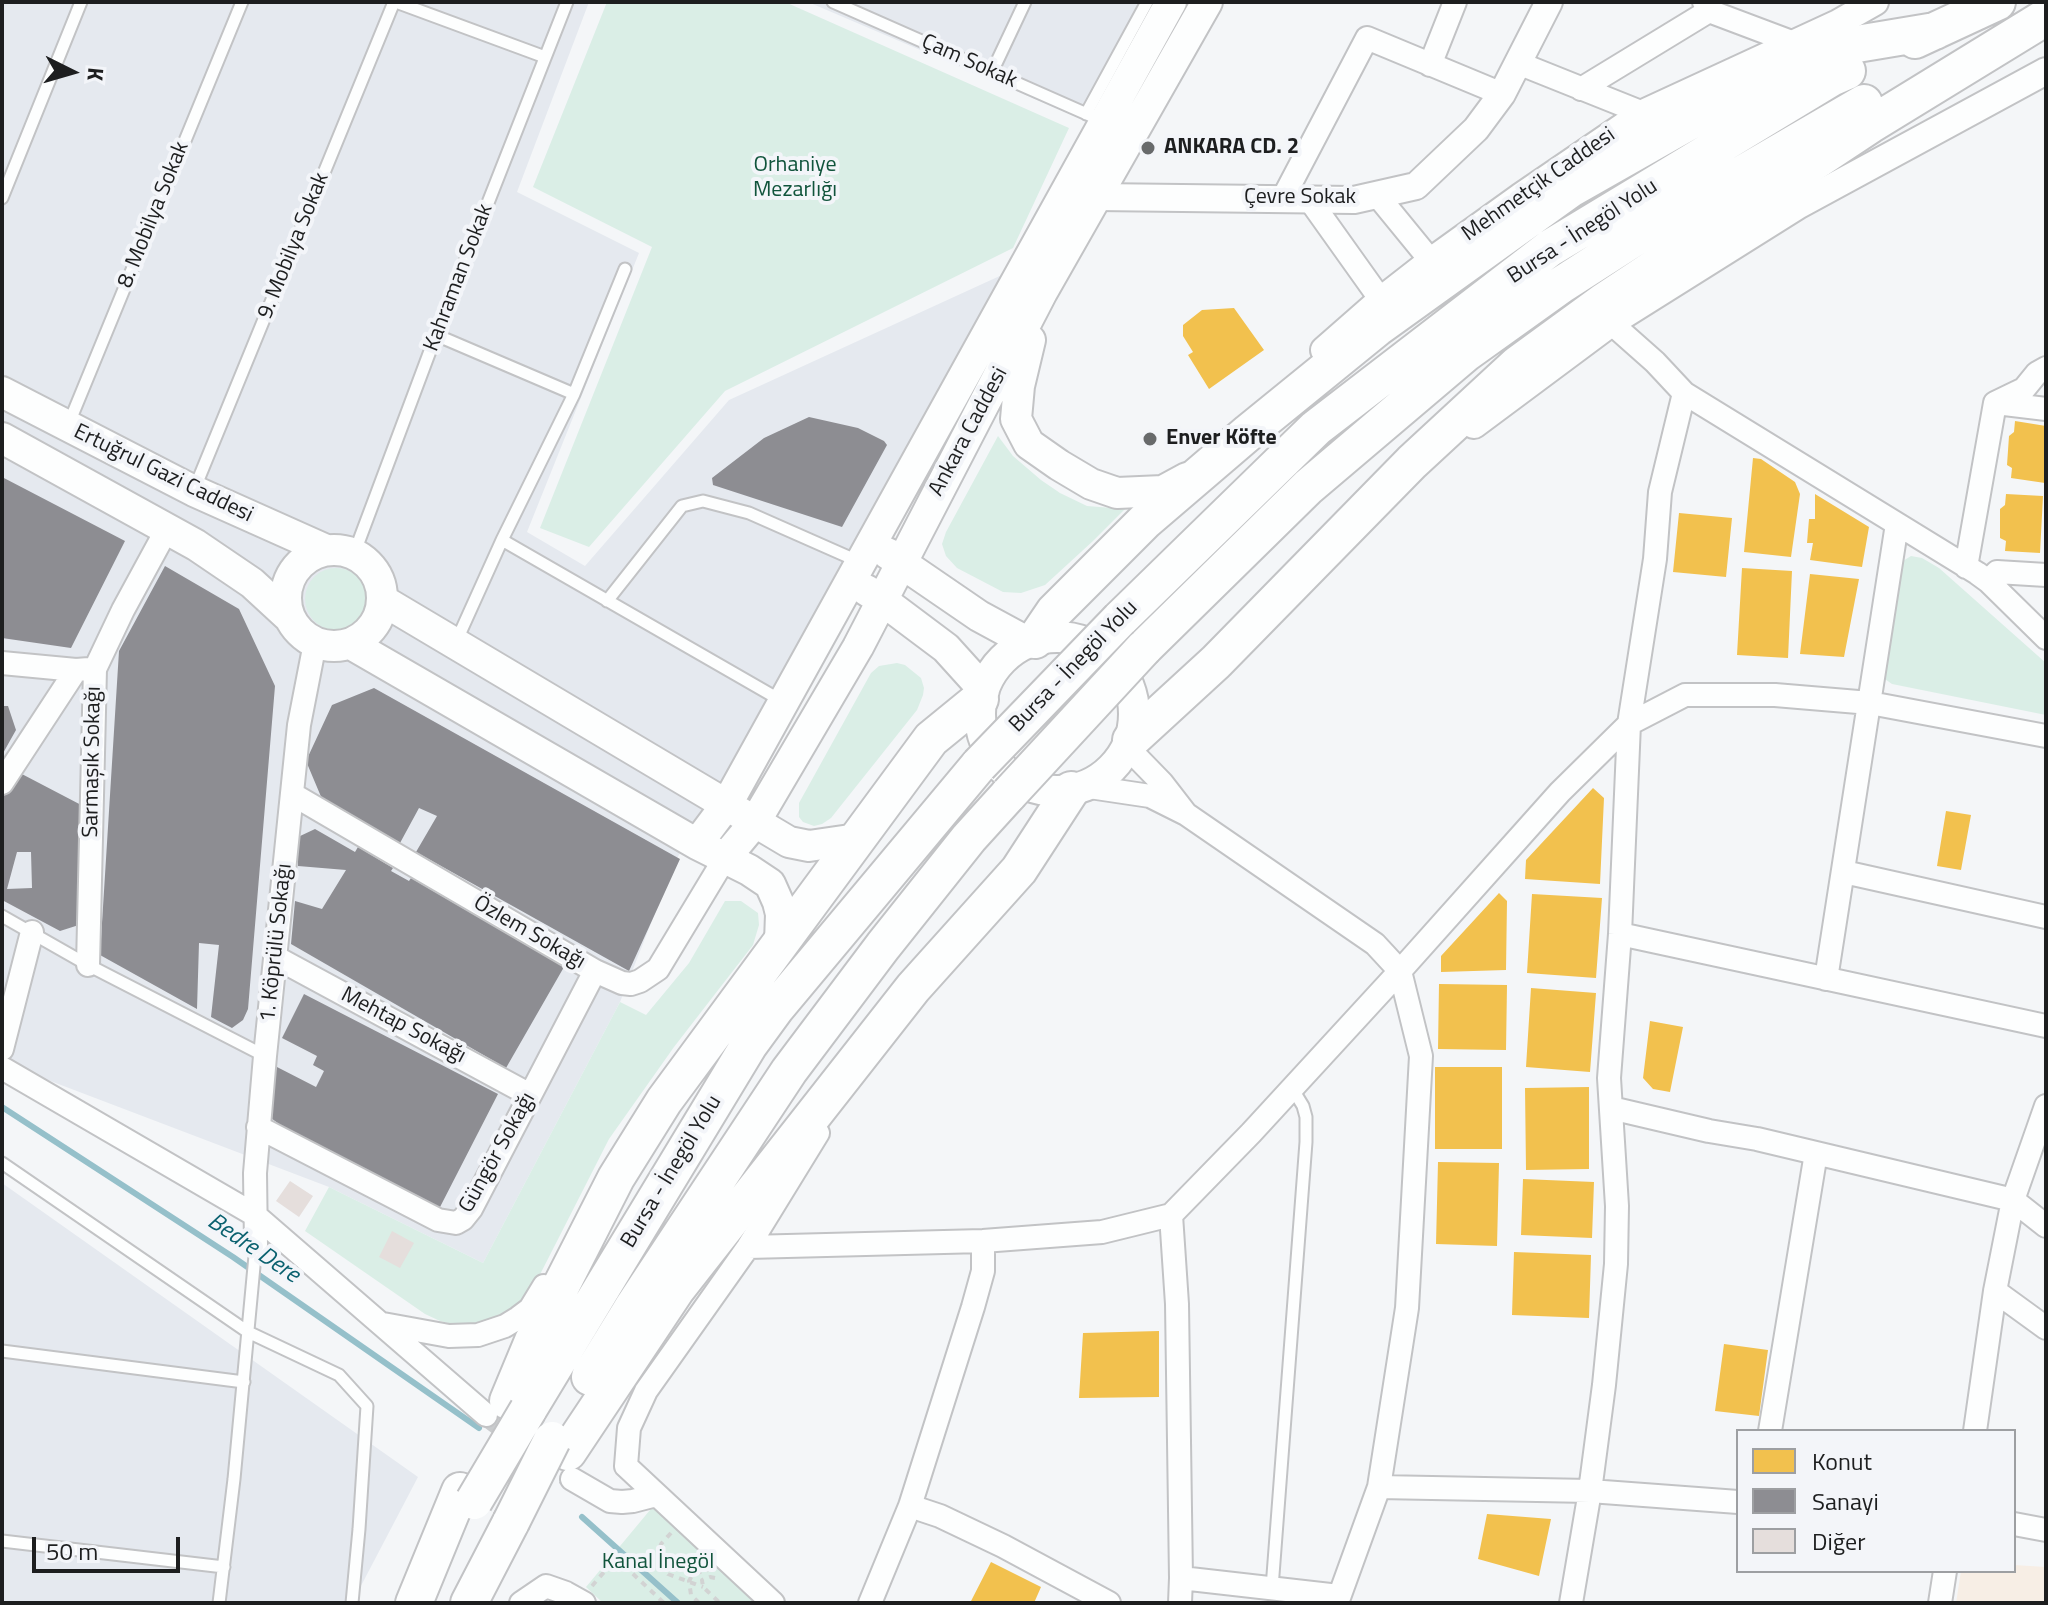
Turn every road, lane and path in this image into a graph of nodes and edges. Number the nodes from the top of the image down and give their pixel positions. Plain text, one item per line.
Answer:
1 (81, 2) edge
2 (242, 2) edge
3 (395, 2) edge
4 (567, 2) edge
5 (833, 2) edge
6 (1025, 2) edge
7 (1147, 2) edge
8 (1171, 2) edge
9 (1207, 2) edge
10 (1455, 2) edge
11 (1549, 2) edge
12 (1875, 2) edge
13 (1997, 2) edge
14 (1706, 7) edge
15 (2046, 17) edge
16 (1935, 31) junction
17 (1794, 43) junction
18 (545, 57) junction
19 (1518, 63) junction
20 (1430, 65) junction
21 (2046, 71) edge
22 (992, 72) junction
23 (1581, 89) junction
24 (1502, 94) junction
25 (1643, 113) junction
26 (1096, 118) junction
27 (1377, 195) junction
28 (1096, 197) junction
29 (2, 198) edge
30 (1296, 198) junction
31 (1431, 261) junction
32 (625, 269) dead end
33 (1042, 292) junction
34 (1381, 300) junction
35 (1611, 323) junction
36 (436, 335) junction
37 (2046, 368) edge
38 (2, 392) edge
39 (1684, 393) junction
40 (574, 394) junction
41 (1995, 403) junction
42 (2046, 409) edge
43 (67, 427) junction
44 (1249, 432) junction
45 (2, 438) edge
46 (1210, 466) junction
47 (194, 491) junction
48 (1381, 494) junction
49 (1897, 524) junction
50 (167, 529) junction
51 (502, 540) junction
52 (340, 552) junction
53 (860, 562) junction
54 (902, 562) junction
55 (1966, 567) junction
56 (2046, 575) edge
57 (1988, 581) junction
58 (382, 600) junction
59 (882, 600) junction
60 (607, 601) junction
61 (290, 618) junction
62 (2046, 638) edge
63 (1031, 641) junction
64 (315, 643) junction
65 (456, 643) junction
66 (351, 644) junction
67 (2, 663) edge
68 (86, 669) junction
69 (982, 694) junction
70 (783, 702) junction
71 (1870, 703) junction
72 (1629, 724) junction
73 (2046, 736) edge
74 (1129, 744) junction
75 (2, 783) edge
76 (1077, 788) junction
77 (292, 794) junction
78 (727, 804) junction
79 (1186, 814) junction
80 (755, 822) junction
81 (857, 839) junction
82 (697, 844) junction
83 (725, 858) junction
84 (1844, 872) junction
85 (2, 916) edge
86 (2046, 917) edge
87 (32, 932) junction
88 (1620, 934) junction
89 (780, 942) junction
90 (275, 957) junction
91 (88, 965) junction
92 (595, 971) junction
93 (1400, 971) junction
94 (1826, 979) junction
95 (890, 1016) junction
96 (2046, 1026) edge
97 (2, 1049) edge
98 (265, 1056) junction
99 (2, 1068) edge
100 (1292, 1088) junction
101 (530, 1095) junction
102 (2046, 1106) edge
103 (1611, 1108) junction
104 (258, 1127) junction
105 (1816, 1153) junction
106 (2, 1163) edge
107 (608, 1193) junction
108 (2013, 1200) junction
109 (255, 1215) junction
110 (1171, 1215) junction
111 (2046, 1226) edge
112 (983, 1241) junction
113 (256, 1245) joint
114 (748, 1247) junction
115 (1995, 1291) junction
116 (381, 1324) junction
117 (2046, 1328) edge
118 (248, 1332) junction
119 (2, 1351) edge
120 (244, 1382) junction
121 (507, 1409) junction
122 (1770, 1429) edge
123 (1975, 1429) edge
124 (564, 1457) junction
125 (1379, 1487) junction
126 (1590, 1491) junction
127 (656, 1495) junction
128 (467, 1496) junction
129 (1736, 1502) edge
130 (910, 1506) junction
131 (684, 1520) junction
132 (2016, 1524) edge
133 (519, 1526) junction
134 (2046, 1530) edge
135 (2, 1541) edge
136 (224, 1567) junction
137 (1945, 1573) edge
138 (1181, 1578) junction
139 (718, 1579) dead end
140 (689, 1581) junction
141 (703, 1587) junction
142 (1272, 1588) junction
143 (1338, 1600) edge
144 (582, 1602) edge
145 (219, 1603) edge
146 (352, 1603) edge
147 (414, 1603) edge
148 (421, 1603) edge
149 (469, 1603) edge
150 (486, 1603) edge
151 (521, 1603) edge
152 (664, 1603) edge
153 (699, 1603) edge
154 (720, 1603) edge
155 (773, 1603) edge
156 (870, 1603) edge
157 (1109, 1603) edge
158 (1180, 1603) edge
159 (1571, 1603) edge
160 (1940, 1603) edge

1 - 29 lane
2 - 43 lane, 8. Mobilya Sokak
3 - 18 lane
3 - 47 lane, 9. Mobilya Sokak
4 - 18 lane, Kahraman Sokak
5 - 22 lane, Çam Sokak
6 - 22 lane
7 - 26 lane
8 - 26 main road, Ankara Caddesi
9 - 28 main road, Ankara Caddesi
10 - 20 street
11 - 19 street, Çevre Sokak
12 - 17 street, Mehmetçik Caddesi
13 - 16 highway, Bursa - İnegöl Yolu
14 - 17 street
14 - 23 street
15 - 48 highway
15 - 124 highway, Bursa - İnegöl Yolu, bridge
16 - 44 highway
16 - 121 highway, Bursa - İnegöl Yolu, bridge
17 - 25 street, Mehmetçik Caddesi
18 - 36 lane, Kahraman Sokak
19 - 23 street
19 - 24 street, Çevre Sokak
20 - 24 street
20 - 30 street
21 - 35 street
22 - 26 lane, Çam Sokak
23 - 25 street
24 - 27 street, Çevre Sokak
25 - 31 street, Mehmetçik Caddesi
26 - 53 main road, Ankara Caddesi
27 - 30 street, Çevre Sokak
27 - 31 street
28 - 30 street, Çevre Sokak
28 - 33 main road, Ankara Caddesi
30 - 34 street
31 - 34 street, Mehmetçik Caddesi
32 - 40 lane
33 - 46 main road
33 - 54 main road, Ankara Caddesi
34 - 44 street, Mehmetçik Caddesi
35 - 39 street
35 - 48 street
36 - 40 lane
36 - 52 lane, Kahraman Sokak
37 - 41 street
38 - 43 main road, Ertuğrul Gazi Caddesi
39 - 49 street
39 - 72 street
40 - 51 lane
41 - 42 street
41 - 55 street
43 - 47 main road, Ertuğrul Gazi Caddesi
44 - 46 highway
45 - 50 main road, Ertuğrul Gazi Caddesi
46 - 63 highway
47 - 52 main road, Ertuğrul Gazi Caddesi
48 - 74 highway
49 - 55 street
49 - 71 street
50 - 61 main road, Ertuğrul Gazi Caddesi
50 - 68 street, Sarmaşık Sokağı
51 - 60 lane
51 - 65 lane
52 - 58 main road
52 - 61 main road
53 - 54 main road
53 - 59 main road
53 - 60 lane
53 - 70 main road, Ankara Caddesi
54 - 59 main road, Ankara Caddesi
54 - 63 main road
55 - 57 street
56 - 57 street
57 - 62 street
58 - 65 main road
58 - 66 main road
59 - 69 main road
59 - 80 main road, Ankara Caddesi
60 - 70 lane
61 - 64 main road
63 - 69 main road
63 - 74 main road
64 - 66 main road
64 - 77 street, 1. Köprülü Sokağı
65 - 78 main road
66 - 82 main road
67 - 68 street
68 - 75 street
68 - 91 street, Sarmaşık Sokağı
69 - 76 main road
69 - 81 highway
70 - 78 main road, Ankara Caddesi
71 - 72 street
71 - 73 street
71 - 84 street
72 - 88 street
72 - 93 street
74 - 76 main road
74 - 79 street
76 - 79 street
76 - 95 highway
77 - 90 street, 1. Köprülü Sokağı
77 - 92 street, Özlem Sokağı
78 - 80 main road
78 - 82 main road, Ankara Caddesi
79 - 93 street
80 - 81 main road
80 - 83 main road, Ankara Caddesi
81 - 89 highway
82 - 83 main road
83 - 89 main road
83 - 92 street, Özlem Sokağı
84 - 86 street
84 - 94 street
85 - 87 lane
87 - 91 lane
87 - 97 street
88 - 94 street
88 - 103 street
89 - 107 highway
90 - 98 street, 1. Köprülü Sokağı
90 - 101 street, Mehtap Sokağı
91 - 98 lane
92 - 101 street, Güngör Sokağı
93 - 100 street
93 - 125 street
94 - 96 street
95 - 114 street
95 - 124 highway
98 - 104 street, 1. Köprülü Sokağı
99 - 109 street
100 - 110 street
100 - 142 lane
101 - 104 street, Güngör Sokağı
102 - 108 street
103 - 105 street
103 - 126 street
104 - 109 street, 1. Köprülü Sokağı
105 - 108 street
105 - 122 street
106 - 118 lane
107 - 116 street
107 - 121 highway
108 - 111 street
108 - 115 street
109 - 113 street, 1. Köprülü Sokağı
109 - 116 street
110 - 112 street
110 - 138 street
112 - 114 street
112 - 130 street
113 - 118 lane
114 - 127 street
115 - 117 street
115 - 123 street
116 - 121 street
118 - 120 lane
118 - 146 lane
119 - 120 lane
120 - 136 lane
121 - 128 highway, Bursa - İnegöl Yolu, bridge
124 - 127 street
124 - 133 highway, Bursa - İnegöl Yolu, bridge
125 - 126 street
125 - 143 street
126 - 129 street
126 - 159 street
127 - 131 street
128 - 147 highway
128 - 148 highway, Bursa - İnegöl Yolu
130 - 156 street
130 - 157 street
131 - 140 path
131 - 155 street
132 - 134 street
133 - 149 highway, Bursa - İnegöl Yolu
133 - 150 highway
135 - 136 lane
136 - 145 lane
137 - 160 street
138 - 142 street
138 - 158 street
139 - 141 path
140 - 141 path
140 - 153 path
141 - 154 path
142 - 143 street
144 - 151 street
144 - 152 path

